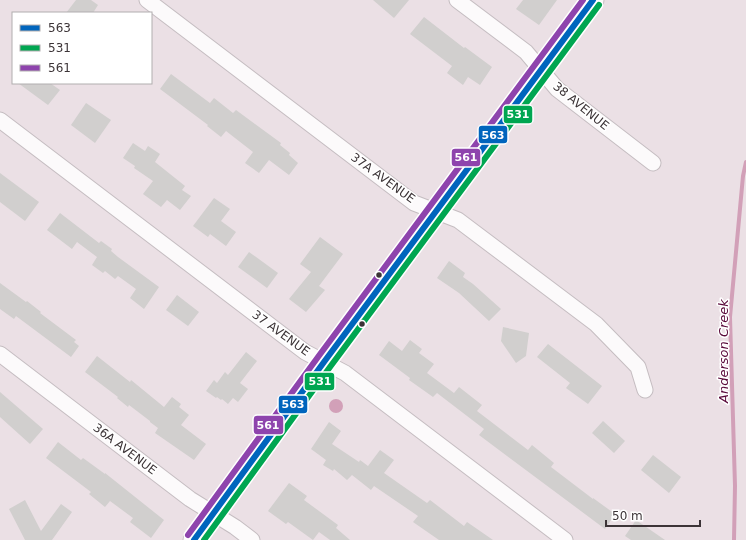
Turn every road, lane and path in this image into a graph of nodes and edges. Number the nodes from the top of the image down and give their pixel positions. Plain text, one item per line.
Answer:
1 (147, 0) edge
2 (457, 0) edge
3 (593, 0) edge
4 (541, 70) junction
5 (0, 120) edge
6 (654, 164) dead end
7 (435, 212) junction
8 (0, 354) edge
9 (324, 362) junction
10 (645, 390) dead end
11 (214, 513) junction
12 (194, 540) edge
13 (252, 540) edge
14 (565, 540) edge

1 - 7 street, 37A AVENUE
2 - 4 street, 38 AVENUE
3 - 4 main road
4 - 6 street, 38 AVENUE
4 - 7 main road
5 - 9 street, 37 AVENUE
7 - 9 main road
7 - 10 street, 37A AVENUE
8 - 11 street, 36A AVENUE
9 - 11 main road
9 - 14 street, 37 AVENUE
11 - 12 main road
11 - 13 street, 36A AVENUE

